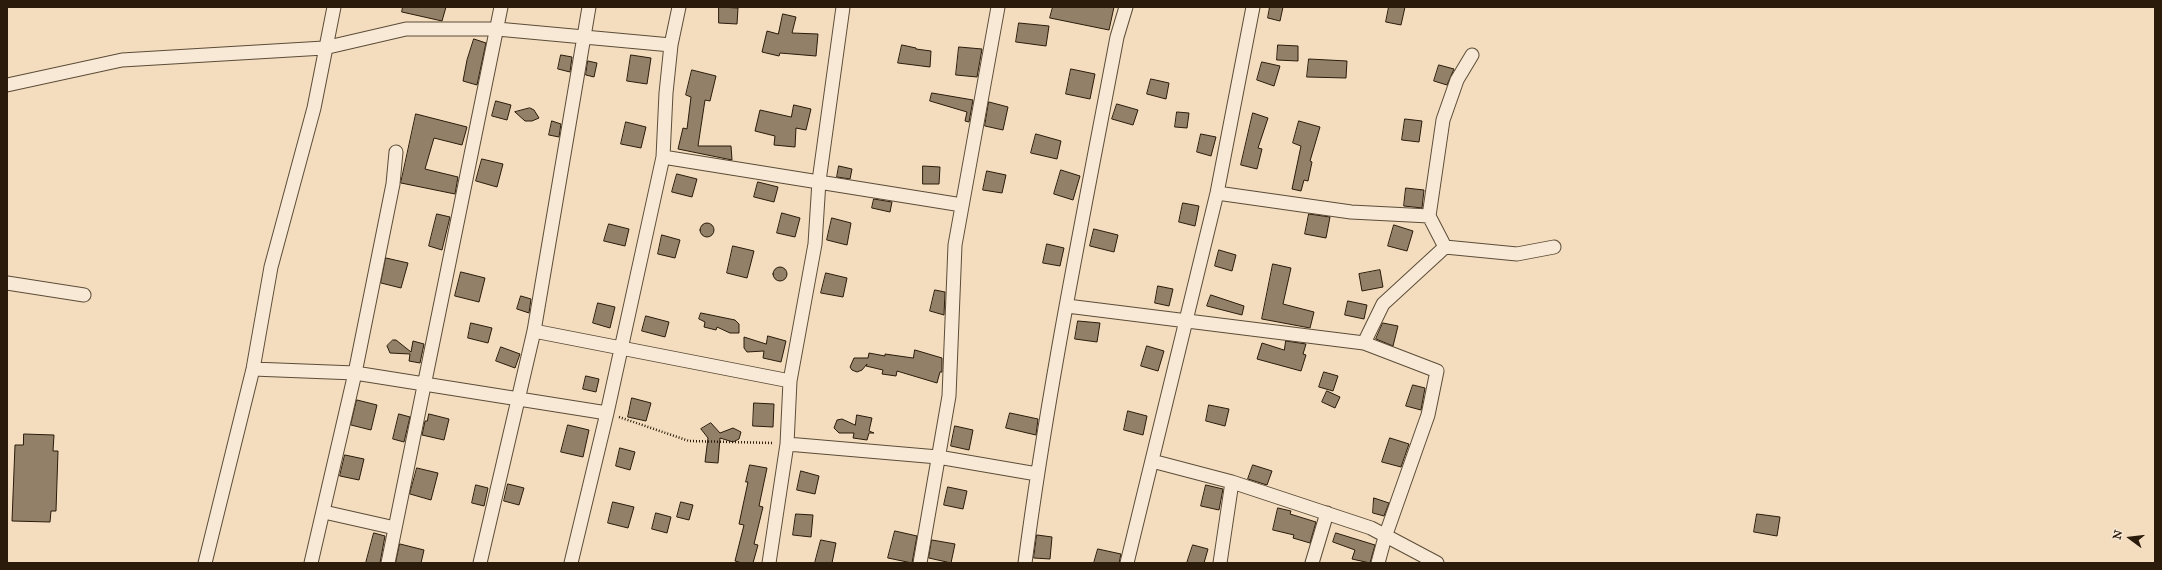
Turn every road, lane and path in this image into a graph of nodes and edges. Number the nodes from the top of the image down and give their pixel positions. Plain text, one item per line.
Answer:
1 (334, 7) edge
2 (501, 7) edge
3 (589, 7) edge
4 (679, 7) edge
5 (843, 7) edge
6 (998, 7) edge
7 (1126, 7) edge
8 (1253, 7) edge
9 (497, 29) junction
10 (585, 37) junction
11 (671, 45) junction
12 (324, 48) junction
13 (1472, 55) dead end
14 (7, 85) edge
15 (396, 152) dead end
16 (663, 157) junction
17 (819, 181) junction
18 (1217, 193) junction
19 (962, 205) junction
20 (1429, 216) junction
21 (1445, 247) junction
22 (1554, 247) dead end
23 (7, 284) edge
24 (84, 295) dead end
25 (1067, 306) junction
26 (1185, 321) junction
27 (534, 331) junction
28 (1364, 343) junction
29 (622, 347) junction
30 (253, 369) junction
31 (354, 373) junction
32 (790, 381) junction
33 (425, 384) junction
34 (517, 399) junction
35 (607, 413) junction
36 (787, 444) junction
37 (938, 457) junction
38 (1152, 461) junction
39 (1037, 474) junction
40 (1232, 482) junction
41 (324, 512) junction
42 (1327, 513) junction
43 (395, 528) junction
44 (1386, 537) junction
45 (205, 563) edge
46 (311, 563) edge
47 (388, 563) edge
48 (480, 563) edge
49 (571, 563) edge
50 (768, 563) edge
51 (920, 563) edge
52 (1025, 563) edge
53 (1127, 563) edge
54 (1220, 563) edge
55 (1312, 563) edge
56 (1378, 563) edge
57 (1437, 563) edge

1 - 12 street
2 - 9 street
3 - 10 street
4 - 11 street
5 - 17 street
6 - 19 street
7 - 25 street
8 - 18 street
9 - 10 street
9 - 12 street
9 - 33 street
10 - 11 street
10 - 27 street
11 - 16 street
12 - 14 street
12 - 30 street
13 - 20 street
15 - 31 street
16 - 17 street
16 - 29 street
17 - 19 street
17 - 32 street
18 - 20 street
18 - 26 street
19 - 37 street
20 - 21 street
21 - 22 street
21 - 28 street
23 - 24 street
25 - 26 street
25 - 39 street
26 - 28 street
26 - 38 street
27 - 29 street
27 - 34 street
28 - 44 street
29 - 32 street
29 - 35 street
30 - 31 street
30 - 45 street
31 - 33 street
31 - 41 street
32 - 36 street
33 - 34 street
33 - 43 street
34 - 35 street
34 - 48 street
35 - 36 path
35 - 49 street
36 - 37 street
36 - 50 street
37 - 39 street
37 - 51 street
38 - 40 street
38 - 53 street
39 - 52 street
40 - 42 street
40 - 54 street
41 - 43 street
41 - 46 street
42 - 44 street
42 - 55 street
43 - 47 street
44 - 56 street
44 - 57 street

